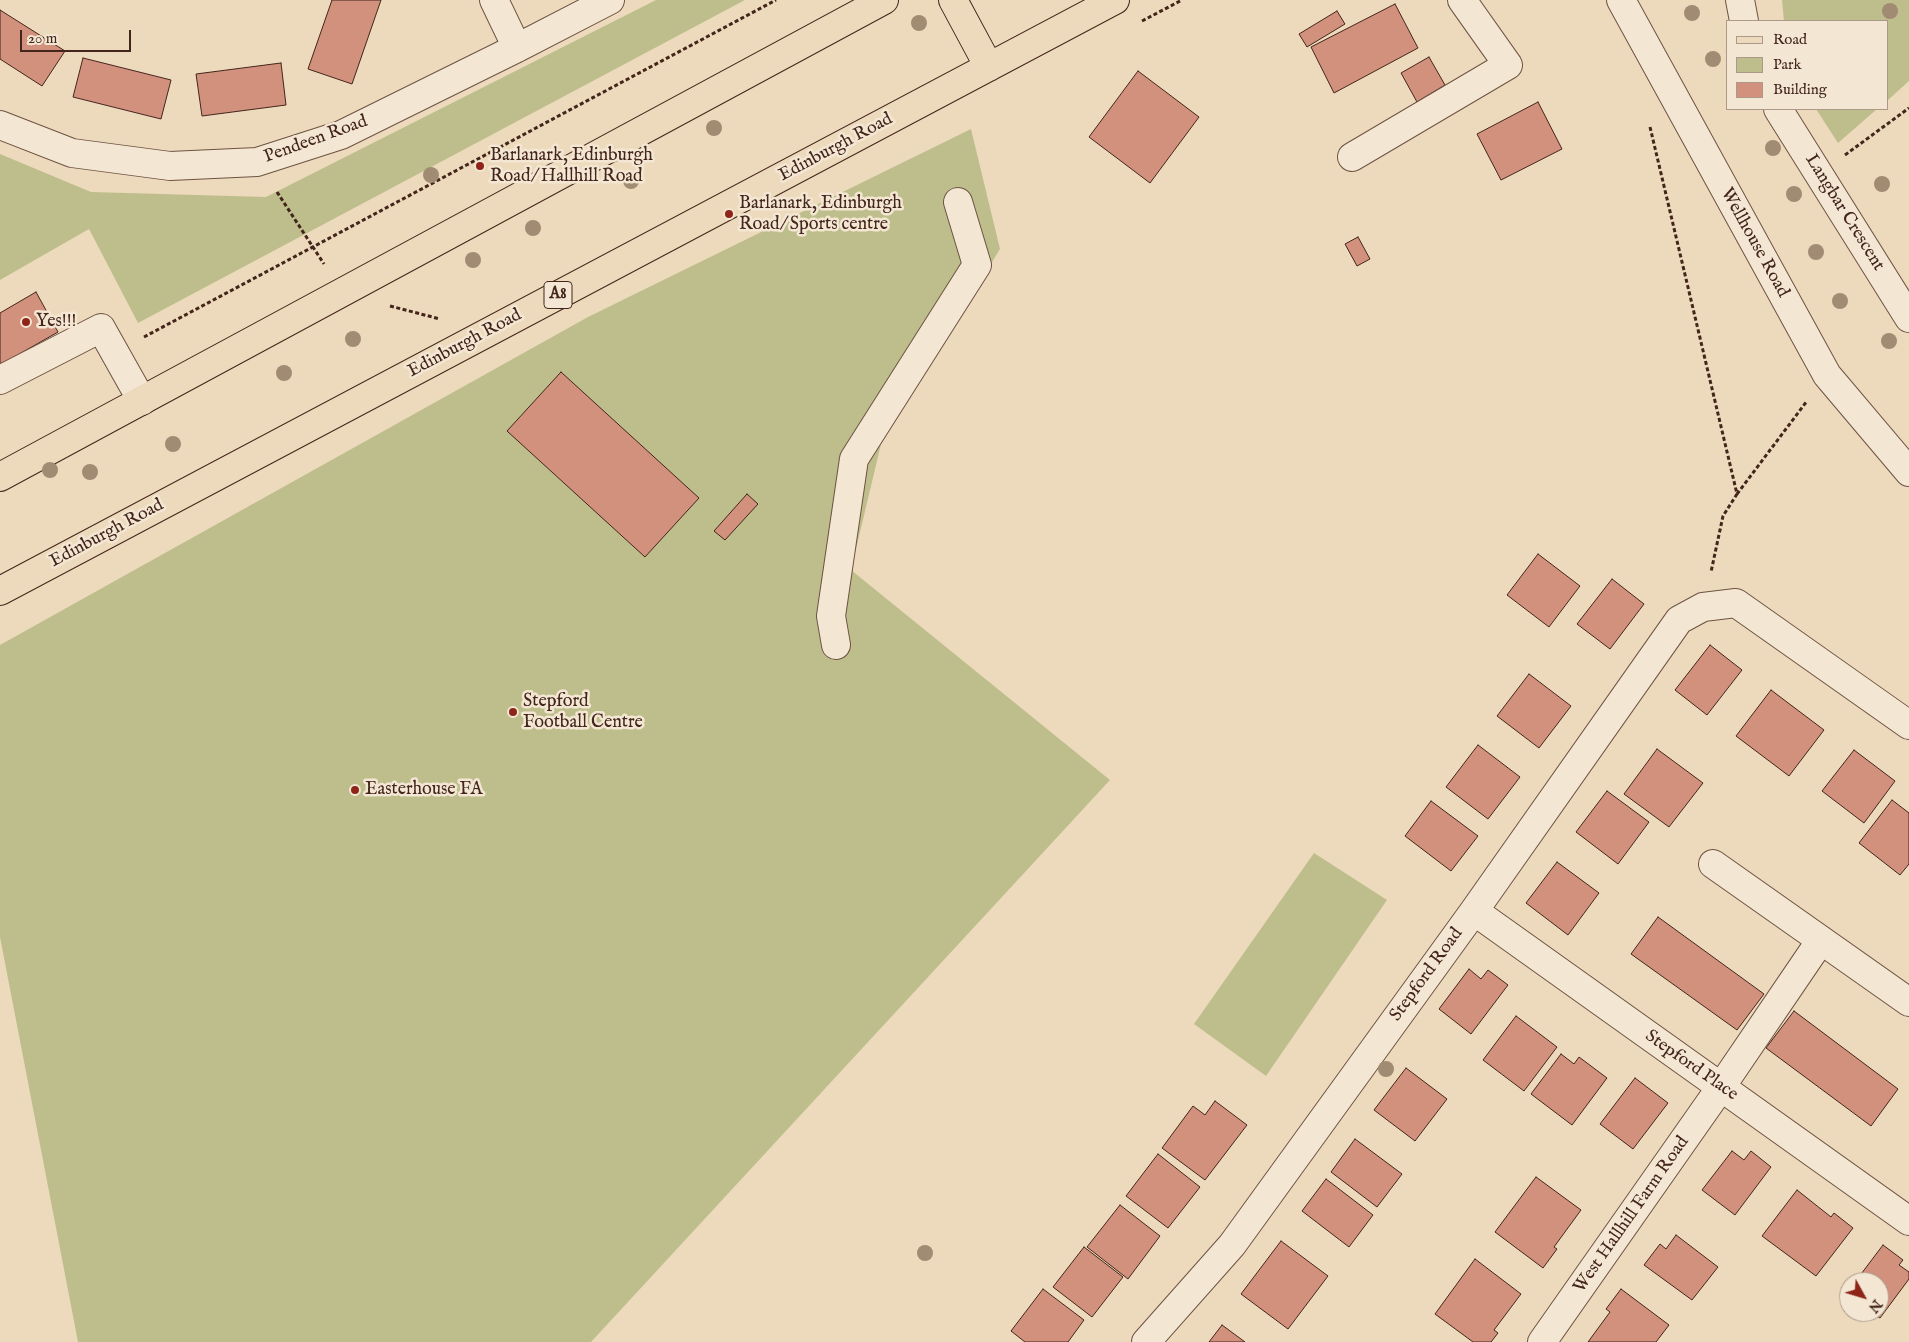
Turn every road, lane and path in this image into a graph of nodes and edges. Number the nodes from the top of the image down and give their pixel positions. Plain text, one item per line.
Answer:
1 (494, 0) edge
2 (610, 0) edge
3 (776, 0) edge
4 (884, 0) edge
5 (953, 0) edge
6 (1115, 0) edge
7 (1462, 0) edge
8 (1621, 0) edge
9 (1740, 0) edge
10 (1744, 20) edge
11 (517, 48) junction
12 (989, 67) junction
13 (1909, 108) edge
14 (1779, 110) edge
15 (0, 125) edge
16 (1650, 126) dead end
17 (1352, 157) dead end
18 (1820, 174) junction
19 (958, 202) dead end
20 (1909, 318) edge
21 (115, 352) junction
22 (1826, 375) junction
23 (0, 380) edge
24 (142, 400) junction
25 (1909, 472) edge
26 (0, 477) edge
27 (1738, 494) junction
28 (0, 590) edge
29 (1703, 607) junction
30 (836, 646) dead end
31 (1909, 725) edge
32 (1713, 864) dead end
33 (1474, 911) junction
34 (1821, 940) junction
35 (1909, 1002) edge
36 (1721, 1087) junction
37 (1909, 1221) edge
38 (1146, 1342) edge
39 (1542, 1342) edge

1 - 11 street
2 - 11 street, Pendeen Road
3 - 21 path
4 - 24 main road
5 - 12 main road
6 - 12 main road, Edinburgh Road / A8
7 - 17 street
8 - 22 street, Wellhouse Road
9 - 10 street
11 - 15 street, Pendeen Road
12 - 28 main road, Edinburgh Road / A8
13 - 18 path
14 - 18 street, Langbar Crescent
16 - 27 path
18 - 20 street, Langbar Crescent
19 - 30 street
21 - 23 street
21 - 24 street
22 - 25 street, Wellhouse Road
22 - 27 path
24 - 26 main road
27 - 29 path
29 - 31 street
29 - 33 street, Stepford Road
32 - 34 street
33 - 36 street, Stepford Place
33 - 38 street, Stepford Road
34 - 35 street
34 - 36 street, West Hallhill Farm Road
36 - 37 street, Stepford Place
36 - 39 street, West Hallhill Farm Road

